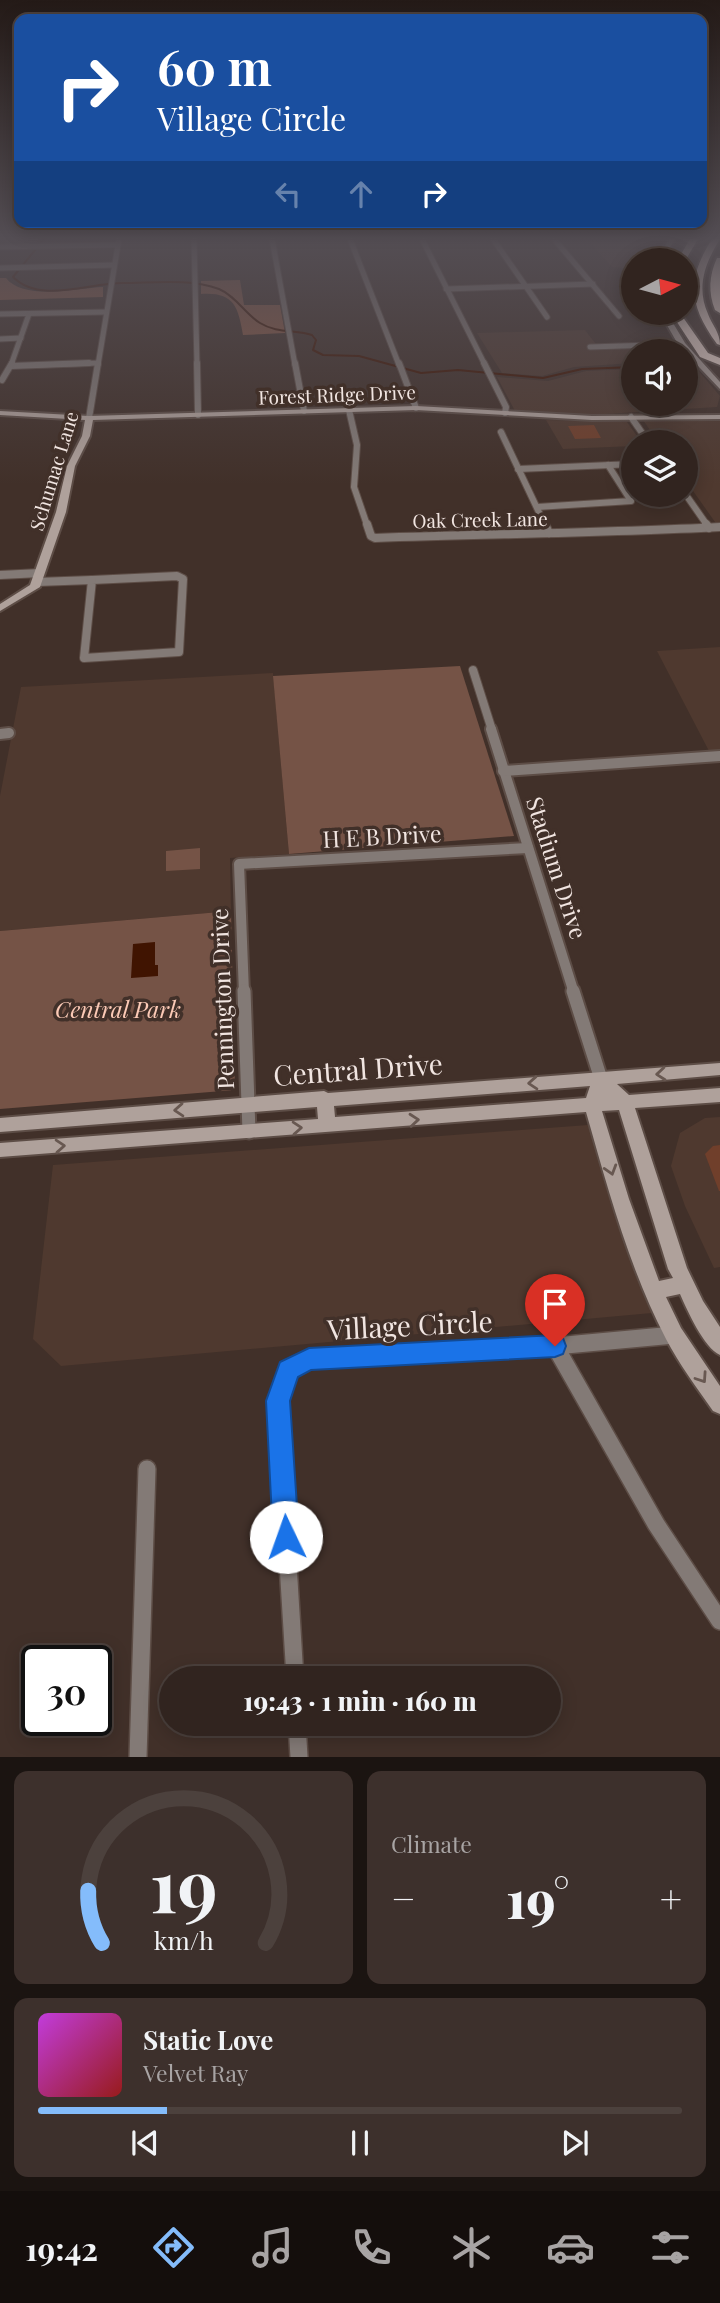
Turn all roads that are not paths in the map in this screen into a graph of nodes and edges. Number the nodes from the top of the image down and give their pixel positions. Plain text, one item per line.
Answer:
1 (27, 321) edge
2 (105, 321) edge
3 (195, 321) edge
4 (288, 321) edge
5 (381, 321) edge
6 (463, 321) edge
7 (707, 321) edge
8 (684, 326) edge
9 (691, 326) edge
10 (21, 338) junction
11 (0, 339) edge
12 (720, 342) edge
13 (621, 346) edge
14 (590, 347) dead end
15 (698, 362) edge
16 (720, 362) edge
17 (98, 363) junction
18 (11, 366) junction
19 (2, 380) dead end
20 (720, 387) edge
21 (416, 408) junction
22 (349, 410) junction
23 (304, 411) junction
24 (720, 411) edge
25 (505, 413) junction
26 (698, 413) edge
27 (1, 414) edge
28 (198, 415) junction
29 (675, 416) joint
30 (720, 417) edge
31 (89, 418) junction
32 (631, 418) junction
33 (640, 430) edge
34 (500, 432) dead end
35 (621, 464) edge
36 (608, 465) junction
37 (518, 469) junction
38 (537, 507) junction
39 (695, 507) edge
40 (709, 527) junction
41 (720, 527) edge
42 (550, 533) junction
43 (0, 575) edge
44 (38, 578) junction
45 (92, 580) junction
46 (0, 608) edge
47 (473, 670) dead end
48 (720, 756) edge
49 (503, 771) junction
50 (528, 848) junction
51 (239, 864) joint
52 (720, 1069) edge
53 (601, 1079) junction
54 (720, 1094) edge
55 (324, 1098) junction
56 (625, 1102) junction
57 (247, 1105) junction
58 (592, 1105) junction
59 (0, 1125) edge
60 (328, 1126) junction
61 (249, 1132) junction
62 (0, 1150) edge
63 (685, 1284) junction
64 (653, 1291) junction
65 (674, 1335) junction
66 (720, 1345) edge
67 (555, 1346) junction
68 (720, 1405) edge
69 (147, 1469) dead end
70 (720, 1620) edge
71 (294, 1666) edge
72 (298, 1736) edge
73 (138, 1757) edge
74 (299, 1757) edge

1 - 10 street
2 - 17 street, Schumac Lane
3 - 28 street
4 - 23 street
5 - 21 street
6 - 25 street
7 - 12 highway
8 - 16 highway
9 - 16 highway
10 - 11 street
10 - 18 street
13 - 14 street
15 - 20 main road
17 - 18 street
17 - 31 street, Schumac Lane
18 - 19 street
21 - 22 main road, Forest Ridge Drive
21 - 25 main road, Forest Ridge Drive
22 - 23 main road, Forest Ridge Drive
22 - 42 street, Oak Creek Lane
23 - 28 main road, Forest Ridge Drive
24 - 26 main road, Forest Ridge Drive
25 - 32 main road, Forest Ridge Drive
27 - 31 main road, Forest Ridge Drive
28 - 31 main road, Forest Ridge Drive
29 - 30 main road, Forest Ridge Drive
29 - 32 main road, Forest Ridge Drive
31 - 44 main road, Schumac Lane
32 - 33 street
34 - 37 street
35 - 36 street
36 - 37 street
36 - 38 street
37 - 38 street
38 - 42 street
39 - 40 street
40 - 41 street, Oak Creek Lane
40 - 42 street, Oak Creek Lane
43 - 44 street
44 - 45 street
44 - 46 main road
45 - 45 street
47 - 49 street, Stadium Drive
48 - 49 street
49 - 50 street, Stadium Drive
50 - 51 street, H E B Drive
50 - 53 street, Stadium Drive
51 - 57 street, Pennington Drive
52 -> 53 main road, Central Drive
53 -> 55 main road, Central Drive
53 - 56 main road
53 - 58 main road
54 - 56 main road
55 - 57 main road, Central Drive
55 - 60 main road
56 - 58 main road
56 - 63 main road
57 -> 59 main road, Central Drive
57 - 61 street, Pennington Drive
60 -> 58 main road
58 -> 64 main road
61 -> 60 main road
62 -> 61 main road
63 - 64 main road
63 - 66 main road
64 - 65 main road
65 - 67 street, Village Circle
65 -> 68 main road
67 - 70 street
67 - 71 street, Village Circle
69 - 73 street
72 - 74 street

